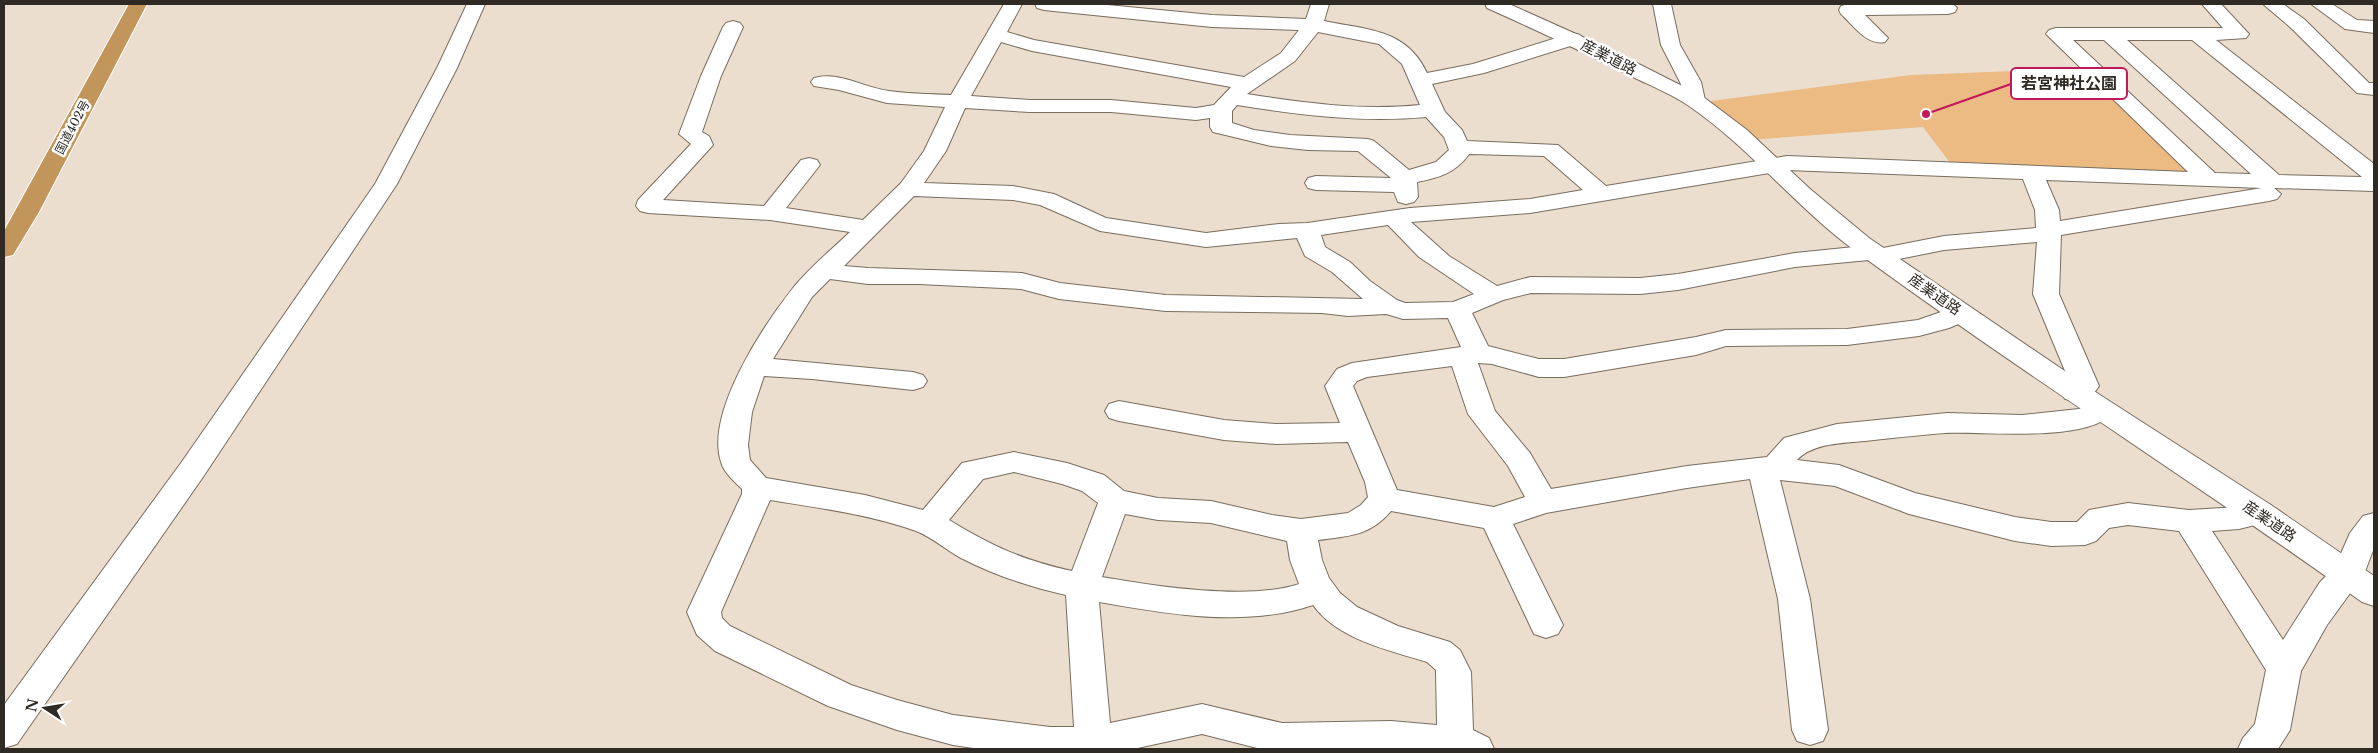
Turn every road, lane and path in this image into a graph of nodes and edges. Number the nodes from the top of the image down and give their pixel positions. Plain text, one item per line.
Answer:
1 (138, 4) edge
2 (476, 4) edge
3 (1013, 4) edge
4 (1044, 4) edge
5 (1320, 4) edge
6 (1646, 4) edge
7 (1944, 4) edge
8 (2211, 4) edge
9 (2272, 4) edge
10 (2320, 4) edge
11 (1502, 5) edge
12 (1663, 12) edge
13 (2296, 23) junction
14 (1313, 25) junction
15 (2352, 25) junction
16 (733, 27) dead end
17 (2374, 27) edge
18 (2109, 34) junction
19 (2198, 34) junction
20 (996, 35) junction
21 (1878, 38) dead end
22 (1573, 39) junction
23 (1422, 80) junction
24 (821, 82) dead end
25 (1248, 84) junction
26 (2374, 89) edge
27 (1695, 100) junction
28 (958, 101) junction
29 (1227, 104) junction
30 (1433, 110) junction
31 (1458, 147) junction
32 (809, 165) dead end
33 (1773, 165) junction
34 (2032, 174) junction
35 (2374, 175) edge
36 (2209, 180) junction
37 (1405, 181) junction
38 (2283, 182) junction
39 (1316, 183) dead end
40 (2374, 184) edge
41 (909, 188) junction
42 (1601, 194) junction
43 (770, 213) junction
44 (1402, 216) junction
45 (870, 228) junction
46 (1307, 230) junction
47 (2049, 234) junction
48 (4, 250) edge
49 (1877, 254) junction
50 (824, 271) junction
51 (1494, 295) junction
52 (1388, 306) junction
53 (1456, 310) junction
54 (1961, 313) junction
55 (1470, 355) junction
56 (755, 367) junction
57 (913, 381) dead end
58 (2075, 392) junction
59 (2102, 410) junction
60 (1119, 411) dead end
61 (1359, 432) junction
62 (1765, 468) junction
63 (757, 487) junction
64 (1384, 499) junction
65 (1117, 502) junction
66 (1543, 502) junction
67 (2260, 513) junction
68 (1495, 519) junction
69 (2189, 521) junction
70 (929, 524) junction
71 (2374, 524) edge
72 (1301, 531) junction
73 (2361, 583) edge
74 (1082, 586) junction
75 (1318, 590) junction
76 (1546, 624) dead end
77 (2284, 669) junction
78 (1810, 730) dead end
79 (4, 733) edge
80 (949, 740) edge
81 (1113, 743) edge
82 (1462, 747) edge
83 (2256, 749) edge

1 - 48 highway, 国道402号
2 - 79 street
3 - 20 street
4 - 14 street
5 - 14 street
6 - 12 street
7 - 21 street
8 - 19 street
9 - 13 street
10 - 15 street
11 - 22 street, 産業道路
12 - 27 street
13 - 15 street
13 - 26 street
14 - 23 street
14 - 25 street
15 - 17 street
16 - 43 street
18 - 19 street
18 - 36 street
18 - 38 street
19 - 35 street
20 - 25 street
20 - 28 street
22 - 23 street
22 - 27 street, 産業道路
23 - 30 street
24 - 28 street
25 - 29 street
27 - 33 street, 産業道路
28 - 29 street
28 - 41 street
29 - 30 street
29 - 37 street
30 - 31 street
31 - 37 street
31 - 42 street
32 - 43 street
33 - 34 street
33 - 42 street
33 - 49 street, 産業道路
34 - 36 street
34 - 47 street
36 - 38 street
37 - 39 street
37 - 44 street
38 - 40 street
38 - 47 street
41 - 45 street
41 - 46 street
42 - 44 street
43 - 45 street
44 - 46 street
44 - 51 street
45 - 50 street
46 - 52 street
47 - 49 street
47 - 58 street
49 - 51 street
49 - 54 street, 産業道路
50 - 52 street
50 - 56 street
51 - 53 street
52 - 53 street
53 - 55 street
54 - 55 street
54 - 58 street, 産業道路
55 - 61 street
55 - 66 street
56 - 57 street
56 - 63 street
58 - 59 street, 産業道路
59 - 62 street
59 - 67 street, 産業道路
60 - 61 street
61 - 64 street
62 - 66 street
62 - 69 street
62 - 78 street
63 - 70 street
63 - 80 street
64 - 68 street
64 - 72 street
65 - 70 street
65 - 72 street
65 - 74 street
66 - 68 street
67 - 69 street
67 - 73 street, 産業道路
68 - 76 street
69 - 77 street
70 - 74 street
71 - 73 street
72 - 75 street
73 - 77 street
74 - 75 street
74 - 81 street
75 - 82 street
77 - 83 street
80 - 81 street
81 - 82 street

